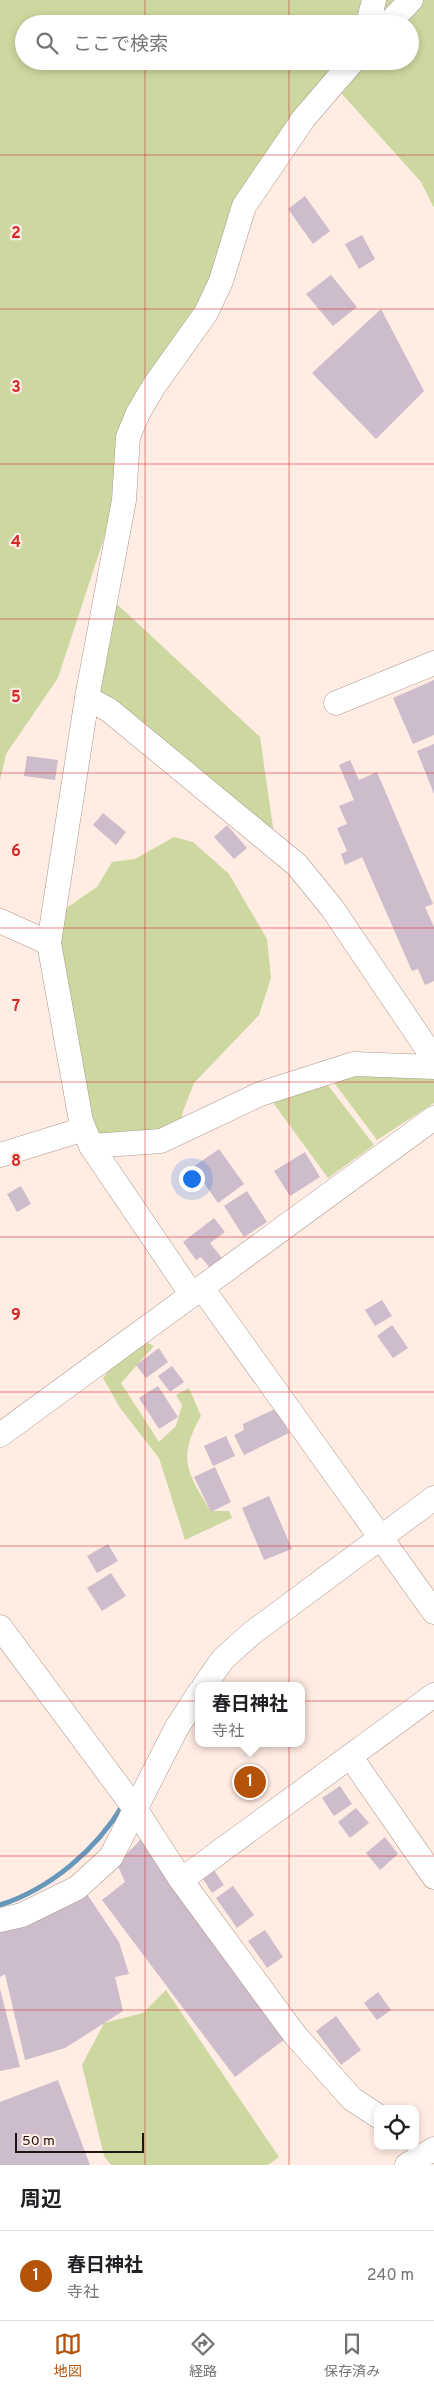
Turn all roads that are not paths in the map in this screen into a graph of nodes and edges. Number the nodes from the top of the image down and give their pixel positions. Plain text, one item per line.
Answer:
1 (374, 0) edge
2 (411, 0) edge
3 (370, 15) edge
4 (397, 15) edge
5 (345, 70) edge
6 (434, 663) edge
7 (87, 698) junction
8 (336, 703) dead end
9 (0, 921) edge
10 (49, 943) junction
11 (434, 1059) edge
12 (434, 1067) edge
13 (434, 1118) edge
14 (88, 1138) junction
15 (0, 1155) edge
16 (197, 1291) junction
17 (0, 1435) edge
18 (434, 1498) edge
19 (380, 1536) junction
20 (434, 1612) edge
21 (0, 1627) edge
22 (207, 1682) edge
23 (434, 1695) edge
24 (195, 1699) edge
25 (350, 1756) junction
26 (136, 1810) junction
27 (434, 1877) edge
28 (181, 1880) junction
29 (0, 1920) edge
30 (374, 2113) edge
31 (428, 2149) edge
32 (407, 2165) edge

1 - 3 street
2 - 4 street
5 - 7 street
6 - 8 street
7 - 10 street
7 - 11 street
9 - 10 street
10 - 14 street
12 - 14 street
13 - 16 street
14 - 15 street
14 - 16 street
16 - 17 street
16 - 19 street
18 - 19 street
19 - 20 street
19 - 22 street
21 - 26 street
23 - 25 street
24 - 26 street
25 - 27 street
25 - 28 street
26 - 28 street
26 - 29 street
28 - 30 street
31 - 32 street

